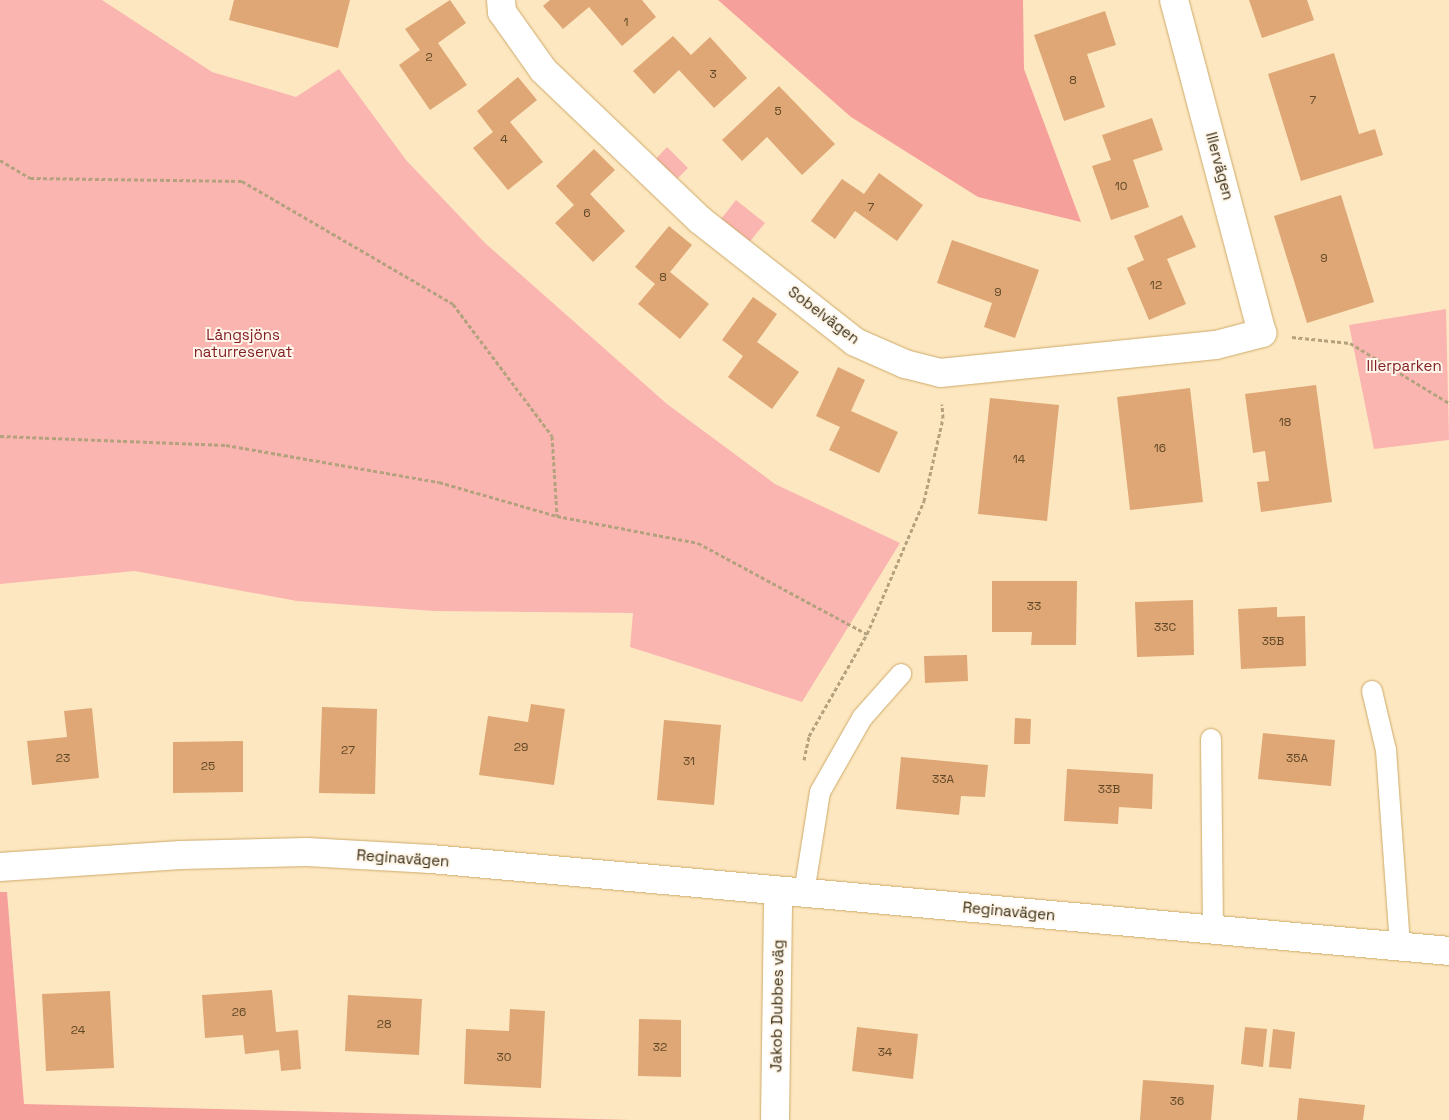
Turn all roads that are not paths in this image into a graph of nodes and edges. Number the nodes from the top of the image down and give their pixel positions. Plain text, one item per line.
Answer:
1 (501, 0) edge
2 (1174, 0) edge
3 (1262, 333) joint
4 (901, 674) dead end
5 (1372, 691) dead end
6 (1211, 739) dead end
7 (0, 867) edge
8 (791, 893) junction
9 (1213, 930) junction
10 (1400, 947) junction
11 (1449, 951) edge
12 (775, 1120) edge

1 - 3 street, Sobelvägen
2 - 3 street, Illervägen
4 - 8 lane
5 - 10 lane
6 - 9 lane
7 - 8 street, Reginavägen
8 - 9 street, Reginavägen
8 - 12 street, Jakob Dubbes väg
9 - 10 street, Reginavägen
10 - 11 street, Reginavägen

